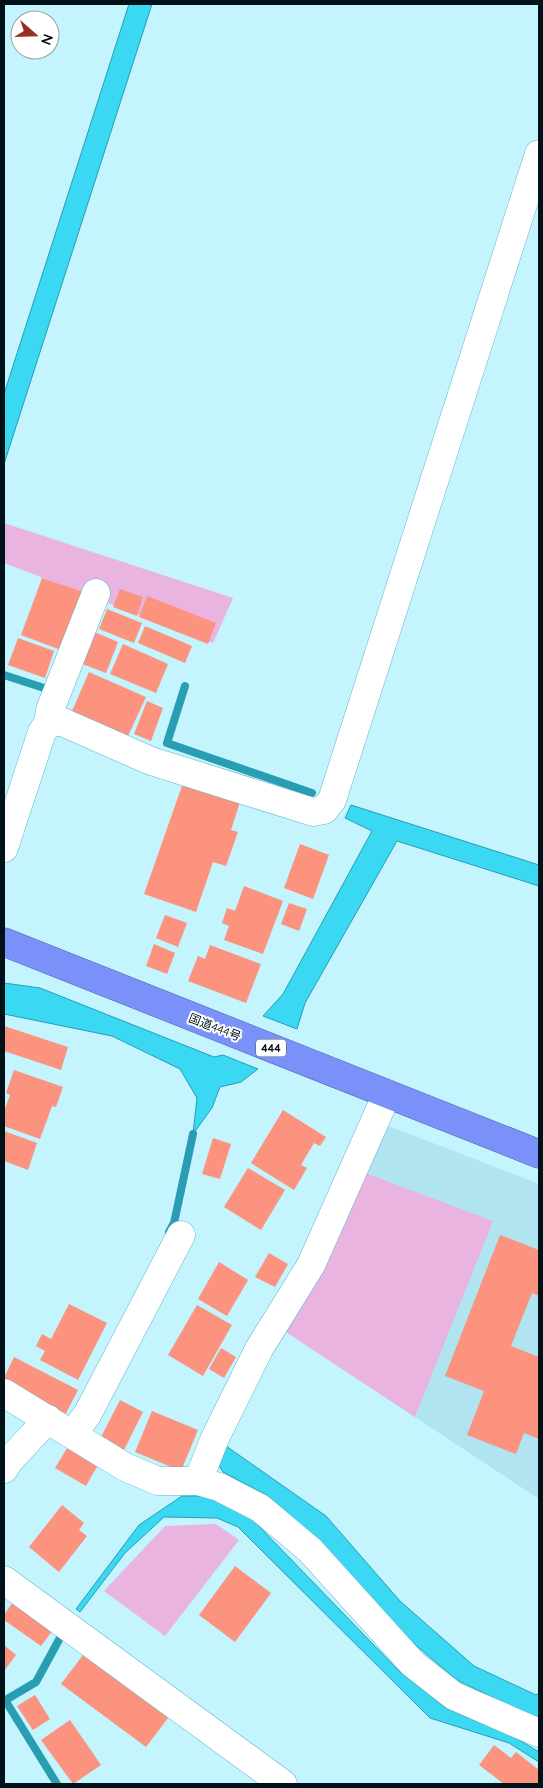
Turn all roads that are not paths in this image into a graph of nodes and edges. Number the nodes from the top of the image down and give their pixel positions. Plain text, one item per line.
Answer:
1 (539, 154) edge
2 (96, 594) dead end
3 (48, 724) junction
4 (4, 848) edge
5 (4, 942) edge
6 (387, 1094) junction
7 (539, 1154) edge
8 (181, 1235) dead end
9 (4, 1393) edge
10 (48, 1419) junction
11 (72, 1434) junction
12 (4, 1469) edge
13 (198, 1481) junction
14 (4, 1580) edge
15 (539, 1733) edge
16 (283, 1784) edge

1 - 3 street
2 - 3 street
3 - 4 street
5 - 6 highway, 国道444号 / 444
6 - 7 highway, 国道444号 / 444
6 - 13 street
8 - 11 street
9 - 10 street
10 - 11 street
10 - 12 street
11 - 13 street
13 - 15 street
14 - 16 street

